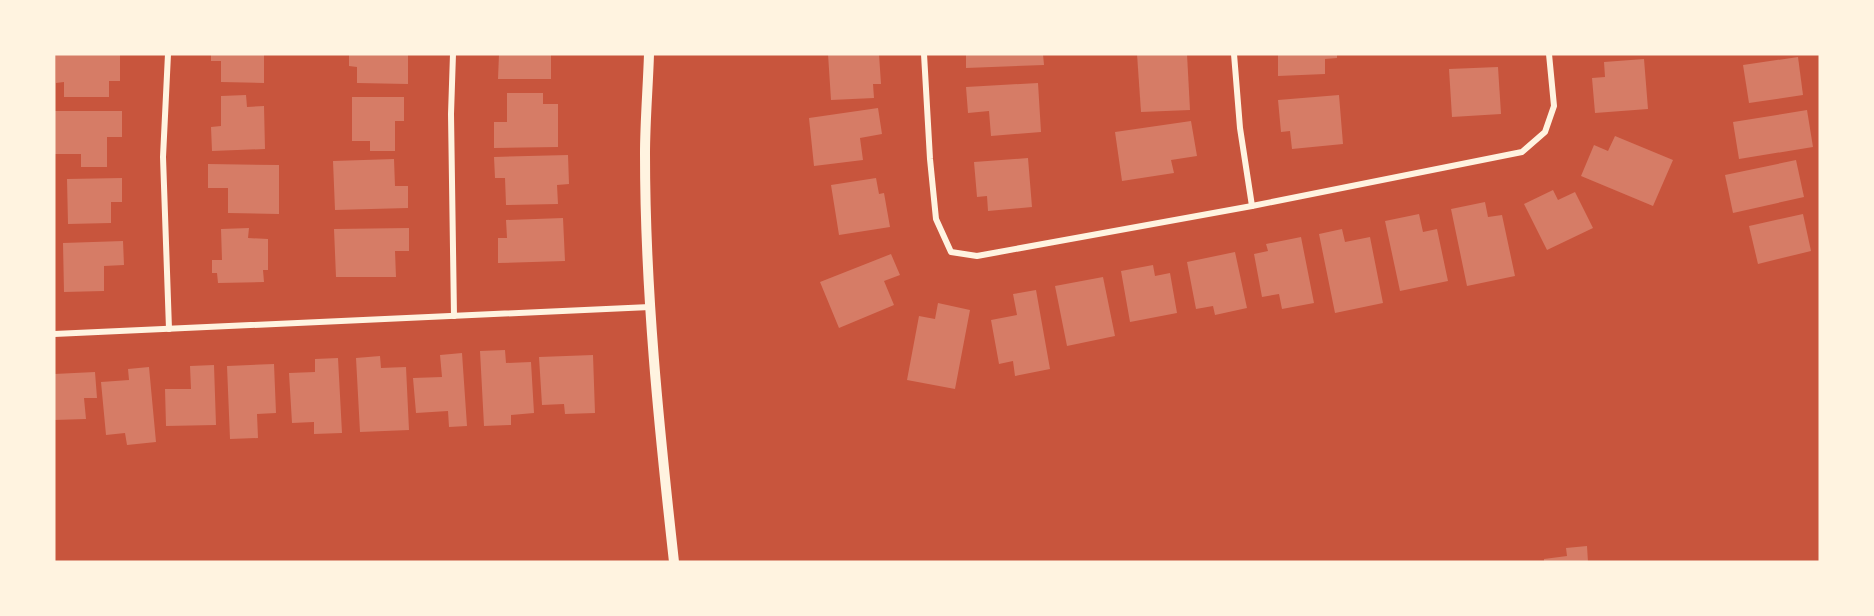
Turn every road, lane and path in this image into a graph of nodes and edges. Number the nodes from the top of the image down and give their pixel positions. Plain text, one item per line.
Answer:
1 (168, 54) edge
2 (453, 54) edge
3 (649, 54) edge
4 (924, 54) edge
5 (1234, 54) edge
6 (1549, 54) edge
7 (1252, 206) junction
8 (650, 307) junction
9 (454, 316) junction
10 (169, 329) junction
11 (54, 334) edge
12 (675, 562) edge

1 - 10 street
2 - 9 street
3 - 8 street
4 - 7 street
5 - 7 street
6 - 7 street
8 - 9 street
8 - 12 street
9 - 10 street
10 - 11 street

